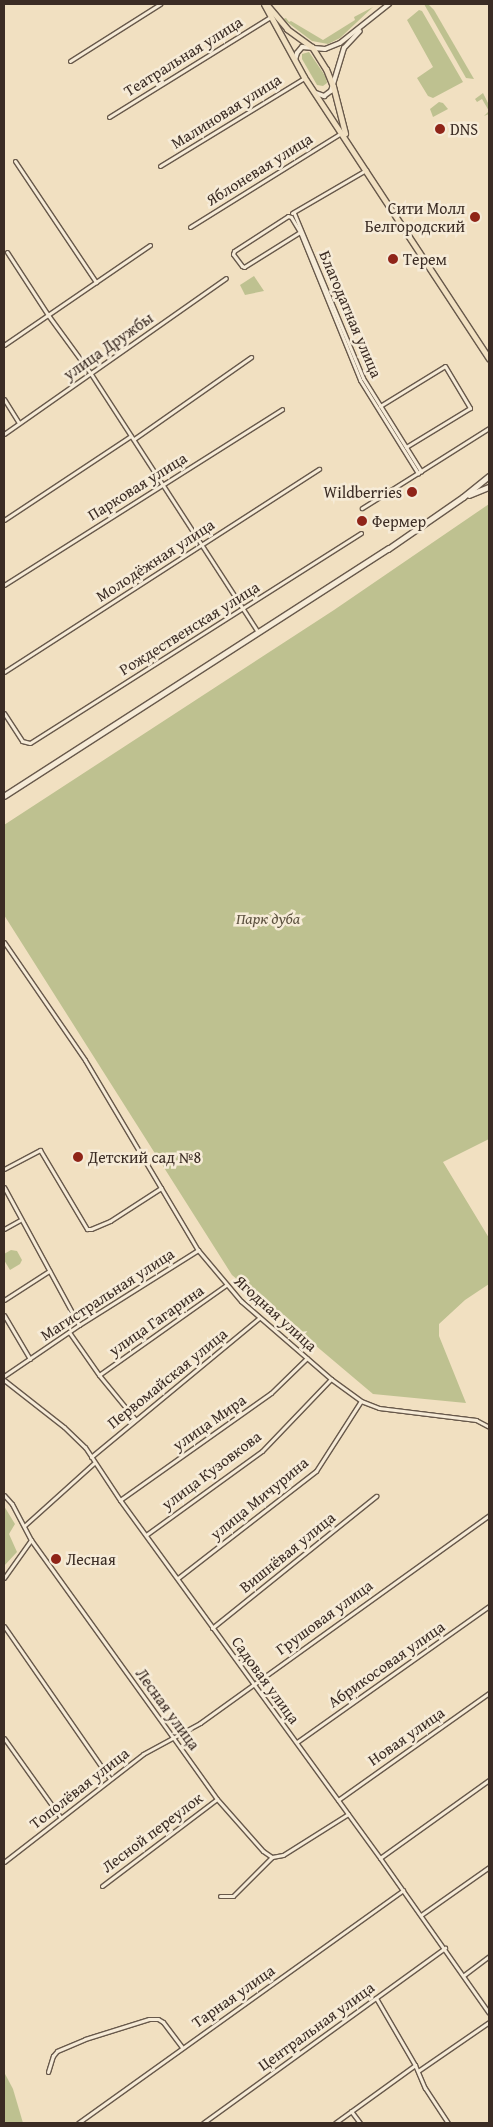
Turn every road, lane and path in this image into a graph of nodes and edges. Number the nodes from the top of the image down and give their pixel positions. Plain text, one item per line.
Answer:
1 (160, 4) edge
2 (265, 4) edge
3 (389, 4) edge
4 (270, 17) junction
5 (368, 22) junction
6 (312, 47) junction
7 (70, 61) dead end
8 (296, 62) junction
9 (304, 77) junction
10 (333, 86) junction
11 (314, 92) junction
12 (109, 117) dead end
13 (342, 133) junction
14 (347, 141) junction
15 (15, 161) dead end
16 (160, 166) dead end
17 (366, 170) junction
18 (294, 213) junction
19 (288, 216) junction
20 (190, 227) dead end
21 (300, 232) junction
22 (150, 245) dead end
23 (7, 252) dead end
24 (226, 278) dead end
25 (96, 282) junction
26 (48, 315) junction
27 (4, 345) edge
28 (251, 357) dead end
29 (489, 359) edge
30 (91, 374) junction
31 (4, 400) edge
32 (380, 406) junction
33 (282, 409) dead end
34 (20, 423) junction
35 (489, 428) edge
36 (4, 434) edge
37 (132, 438) junction
38 (406, 447) junction
39 (319, 469) dead end
40 (419, 472) junction
41 (489, 476) edge
42 (162, 485) junction
43 (488, 487) edge
44 (463, 497) junction
45 (362, 508) dead end
46 (4, 520) edge
47 (361, 533) dead end
48 (201, 546) junction
49 (4, 585) edge
50 (242, 609) junction
51 (258, 632) junction
52 (4, 672) edge
53 (4, 713) edge
54 (4, 796) edge
55 (4, 942) edge
56 (4, 1169) edge
57 (4, 1187) edge
58 (161, 1188) junction
59 (20, 1220) junction
60 (4, 1229) edge
61 (198, 1250) junction
62 (49, 1271) junction
63 (226, 1285) junction
64 (4, 1300) edge
65 (4, 1315) edge
66 (259, 1318) junction
67 (79, 1325) junction
68 (69, 1332) junction
69 (307, 1358) junction
70 (30, 1359) junction
71 (99, 1375) junction
72 (4, 1378) edge
73 (331, 1379) junction
74 (361, 1401) junction
75 (135, 1420) junction
76 (489, 1427) edge
77 (91, 1457) junction
78 (94, 1463) junction
79 (4, 1495) edge
80 (376, 1496) dead end
81 (120, 1500) junction
82 (489, 1515) edge
83 (24, 1526) junction
84 (146, 1535) junction
85 (31, 1540) junction
86 (4, 1578) edge
87 (178, 1578) junction
88 (489, 1606) edge
89 (4, 1626) edge
90 (212, 1628) junction
91 (254, 1683) junction
92 (489, 1693) edge
93 (172, 1736) junction
94 (4, 1738) edge
95 (297, 1742) junction
96 (110, 1779) junction
97 (489, 1780) edge
98 (217, 1799) junction
99 (338, 1800) junction
100 (348, 1814) junction
101 (61, 1818) junction
102 (272, 1857) junction
103 (380, 1858) junction
104 (4, 1862) edge
105 (489, 1867) edge
106 (102, 1886) dead end
107 (403, 1890) junction
108 (220, 1896) dead end
109 (421, 1915) junction
110 (445, 1948) junction
111 (489, 1956) edge
112 (464, 1975) junction
113 (376, 1998) junction
114 (489, 2013) edge
115 (489, 2022) edge
116 (182, 2047) junction
117 (415, 2065) junction
118 (418, 2071) junction
119 (48, 2072) dead end
120 (352, 2111) junction
121 (78, 2123) edge
122 (203, 2123) edge
123 (335, 2123) edge
124 (360, 2123) edge
125 (448, 2123) edge

1 - 7 street
2 - 4 main road
2 - 6 main road
3 - 5 street
4 - 8 main road
4 - 12 street, Театральная улица
5 - 6 street
5 - 10 street
6 - 8 street
6 - 10 main road
8 - 9 main road
9 - 11 main road
9 - 16 street, Малиновая улица
10 - 11 street
10 - 14 main road
11 - 13 main road
13 - 14 main road
13 - 20 street, Яблоневая улица
14 - 17 main road
15 - 25 street
17 - 18 street
17 - 29 main road
18 - 19 street
18 - 32 street, Благодатная улица
19 - 21 street, Благодатная улица
19 - 21 street
21 - 40 street, Благодатная улица
22 - 25 street
23 - 26 street
24 - 30 street, улица Дружбы
25 - 26 street
26 - 27 street
26 - 30 street
28 - 37 street
30 - 34 street, улица Дружбы
30 - 37 street
31 - 34 street
32 - 38 street, Благодатная улица
32 - 38 street
33 - 42 street, Парковая улица
34 - 36 street, улица Дружбы
35 - 40 street
37 - 42 street
37 - 46 street
38 - 40 street, Благодатная улица
39 - 48 street, Молодёжная улица
40 - 45 street
41 - 44 main road
42 - 48 street
42 - 49 street, Парковая улица
43 - 44 main road
44 - 51 main road
47 - 50 street, Рождественская улица
48 - 50 street
48 - 52 street, Молодёжная улица
50 - 51 street
50 - 53 street, Рождественская улица
51 - 54 main road
55 - 58 street, Ягодная улица
56 - 58 street
57 - 59 street
58 - 61 street, Ягодная улица
59 - 60 street
59 - 62 street
61 - 63 street, Ягодная улица
61 - 67 street, Магистральная улица
62 - 64 street
62 - 67 street
63 - 66 street, Ягодная улица
63 - 71 street, улица Гагарина
65 - 70 street
66 - 69 street, Ягодная улица
66 - 75 street, Первомайская улица
67 - 68 street, Магистральная улица
68 - 70 street, Магистральная улица
68 - 71 street
69 - 73 street, Ягодная улица
69 - 81 street, улица Мира
70 - 72 street, Садовая улица
71 - 75 street
72 - 77 street, Садовая улица
73 - 74 street, Ягодная улица
73 - 84 street, улица Кузовкова
74 - 76 street, Ягодная улица
74 - 87 street, улица Мичурина
75 - 77 street, Первомайская улица
77 - 78 street, Садовая улица
78 - 81 street, Садовая улица
78 - 83 street
79 - 83 street, Лесная улица
80 - 90 street, Вишнёвая улица
81 - 84 street, Садовая улица
82 - 91 street, Грушовая улица
83 - 85 street, Лесная улица
84 - 87 street, Садовая улица
85 - 86 street
85 - 93 street, Лесная улица
87 - 90 street, Садовая улица
88 - 95 street, Абрикосовая улица
89 - 96 street
90 - 91 street, Садовая улица
91 - 93 street, Грушовая улица
91 - 95 street, Садовая улица
92 - 99 street, Новая улица
93 - 96 street, Тополёвая улица
93 - 98 street, Лесная улица
94 - 101 street
95 - 99 street, Садовая улица
96 - 101 street, Тополёвая улица
97 - 103 street
98 - 102 street, Лесная улица
98 - 106 street, Лесной переулок
99 - 100 street, Садовая улица
100 - 102 street
100 - 103 street, Садовая улица
101 - 104 street, Тополёвая улица
102 - 108 street
103 - 107 street, Садовая улица
105 - 109 street
107 - 109 street, Садовая улица
107 - 116 street, Тарная улица
109 - 110 street, Садовая улица
110 - 112 street, Садовая улица
110 - 113 street, Центральная улица
111 - 112 street
112 - 114 street, Садовая улица
113 - 117 street
113 - 122 street, Центральная улица
115 - 118 street
116 - 119 street
116 - 121 street, Тарная улица
117 - 118 street
117 - 120 street
118 - 125 street
120 - 123 street
120 - 124 street

